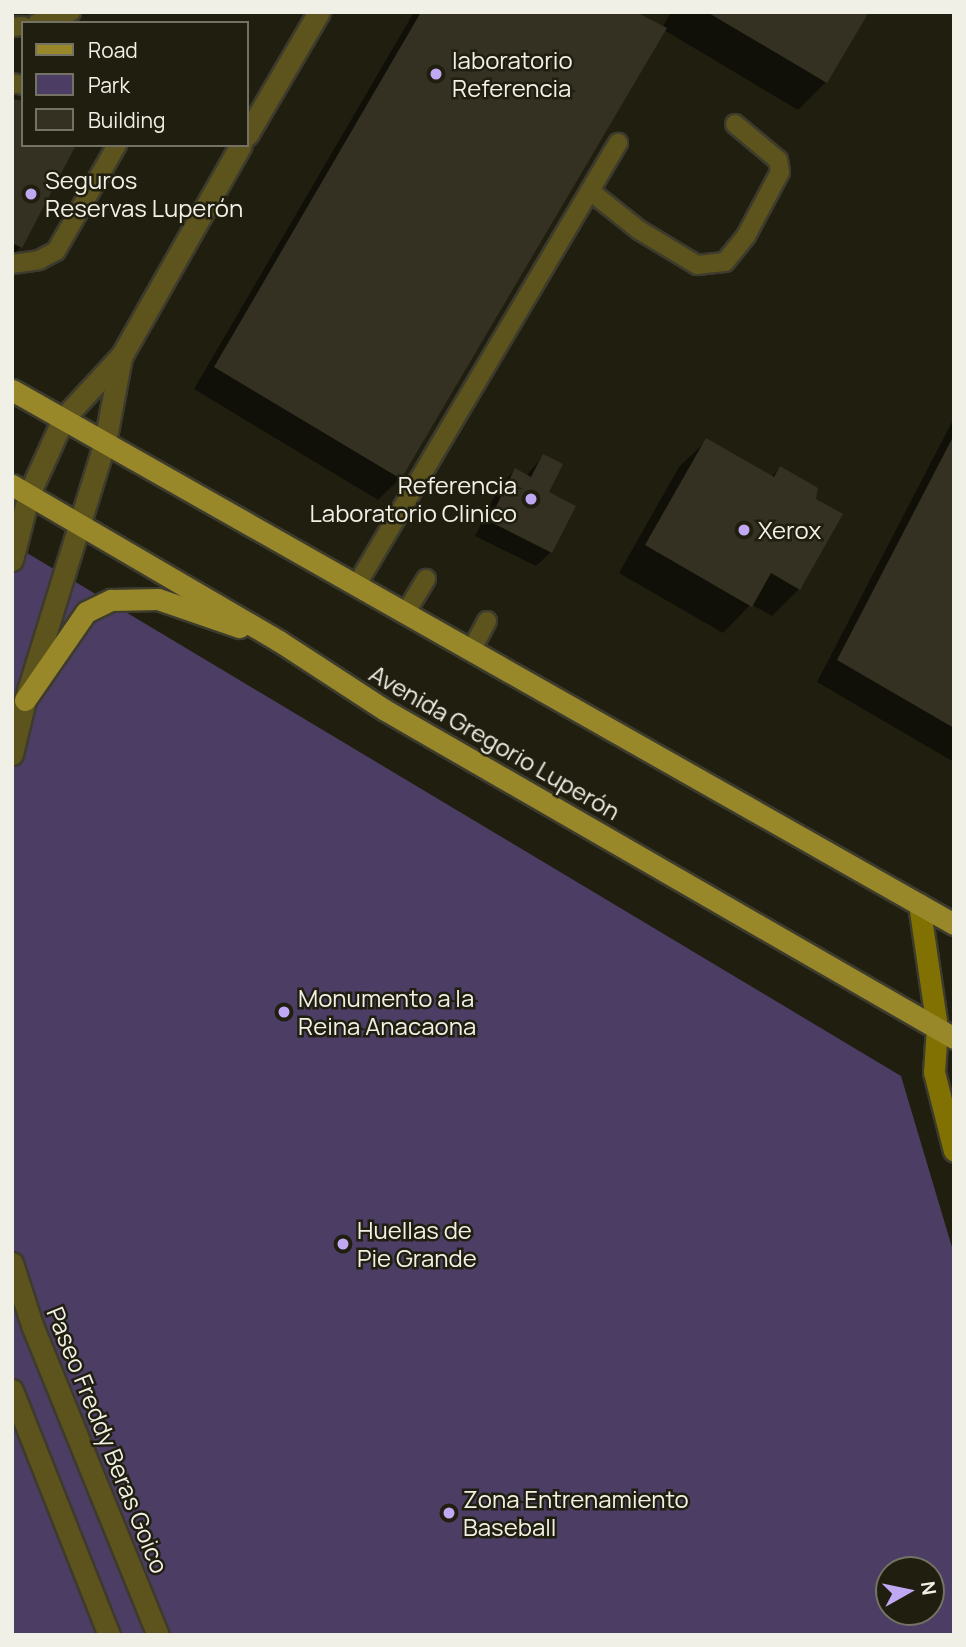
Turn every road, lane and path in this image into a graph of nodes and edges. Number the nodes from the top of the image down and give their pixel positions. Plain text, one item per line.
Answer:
1 (71, 12) edge
2 (319, 12) edge
3 (43, 21) edge
4 (735, 124) dead end
5 (248, 133) edge
6 (618, 144) dead end
7 (116, 147) edge
8 (240, 147) edge
9 (590, 191) junction
10 (12, 264) edge
11 (122, 355) junction
12 (12, 390) edge
13 (63, 419) junction
14 (105, 442) junction
15 (20, 489) edge
16 (80, 522) junction
17 (12, 560) edge
18 (426, 579) dead end
19 (356, 586) junction
20 (405, 614) junction
21 (487, 621) dead end
22 (278, 640) junction
23 (471, 651) junction
24 (25, 700) junction
25 (12, 754) edge
26 (919, 904) junction
27 (954, 923) edge
28 (948, 1029) edge
29 (954, 1151) edge
30 (12, 1263) edge
31 (12, 1390) edge
32 (97, 1607) junction
33 (93, 1635) edge
34 (109, 1635) edge
35 (158, 1635) edge

1 - 3 lane
2 - 5 street
4 - 9 lane
6 - 9 lane
7 - 10 lane
8 - 11 street
9 - 19 lane
11 - 13 street
11 - 14 street
12 - 13 main road
13 - 14 main road
13 - 15 street
14 - 16 street
14 - 19 main road
15 - 16 main road, Avenida Gregorio Luperón
15 - 17 street
16 - 22 main road, Avenida Gregorio Luperón
16 - 24 street
18 - 20 lane
19 - 20 main road
20 - 23 main road
21 - 23 lane
22 - 24 main road
22 - 28 main road, Avenida Gregorio Luperón
23 - 26 main road
24 - 25 street
26 - 27 main road
26 - 28 main road
28 - 29 main road
30 - 35 street, Paseo Freddy Beras Goico
31 - 32 street
32 - 33 street
32 - 34 street

